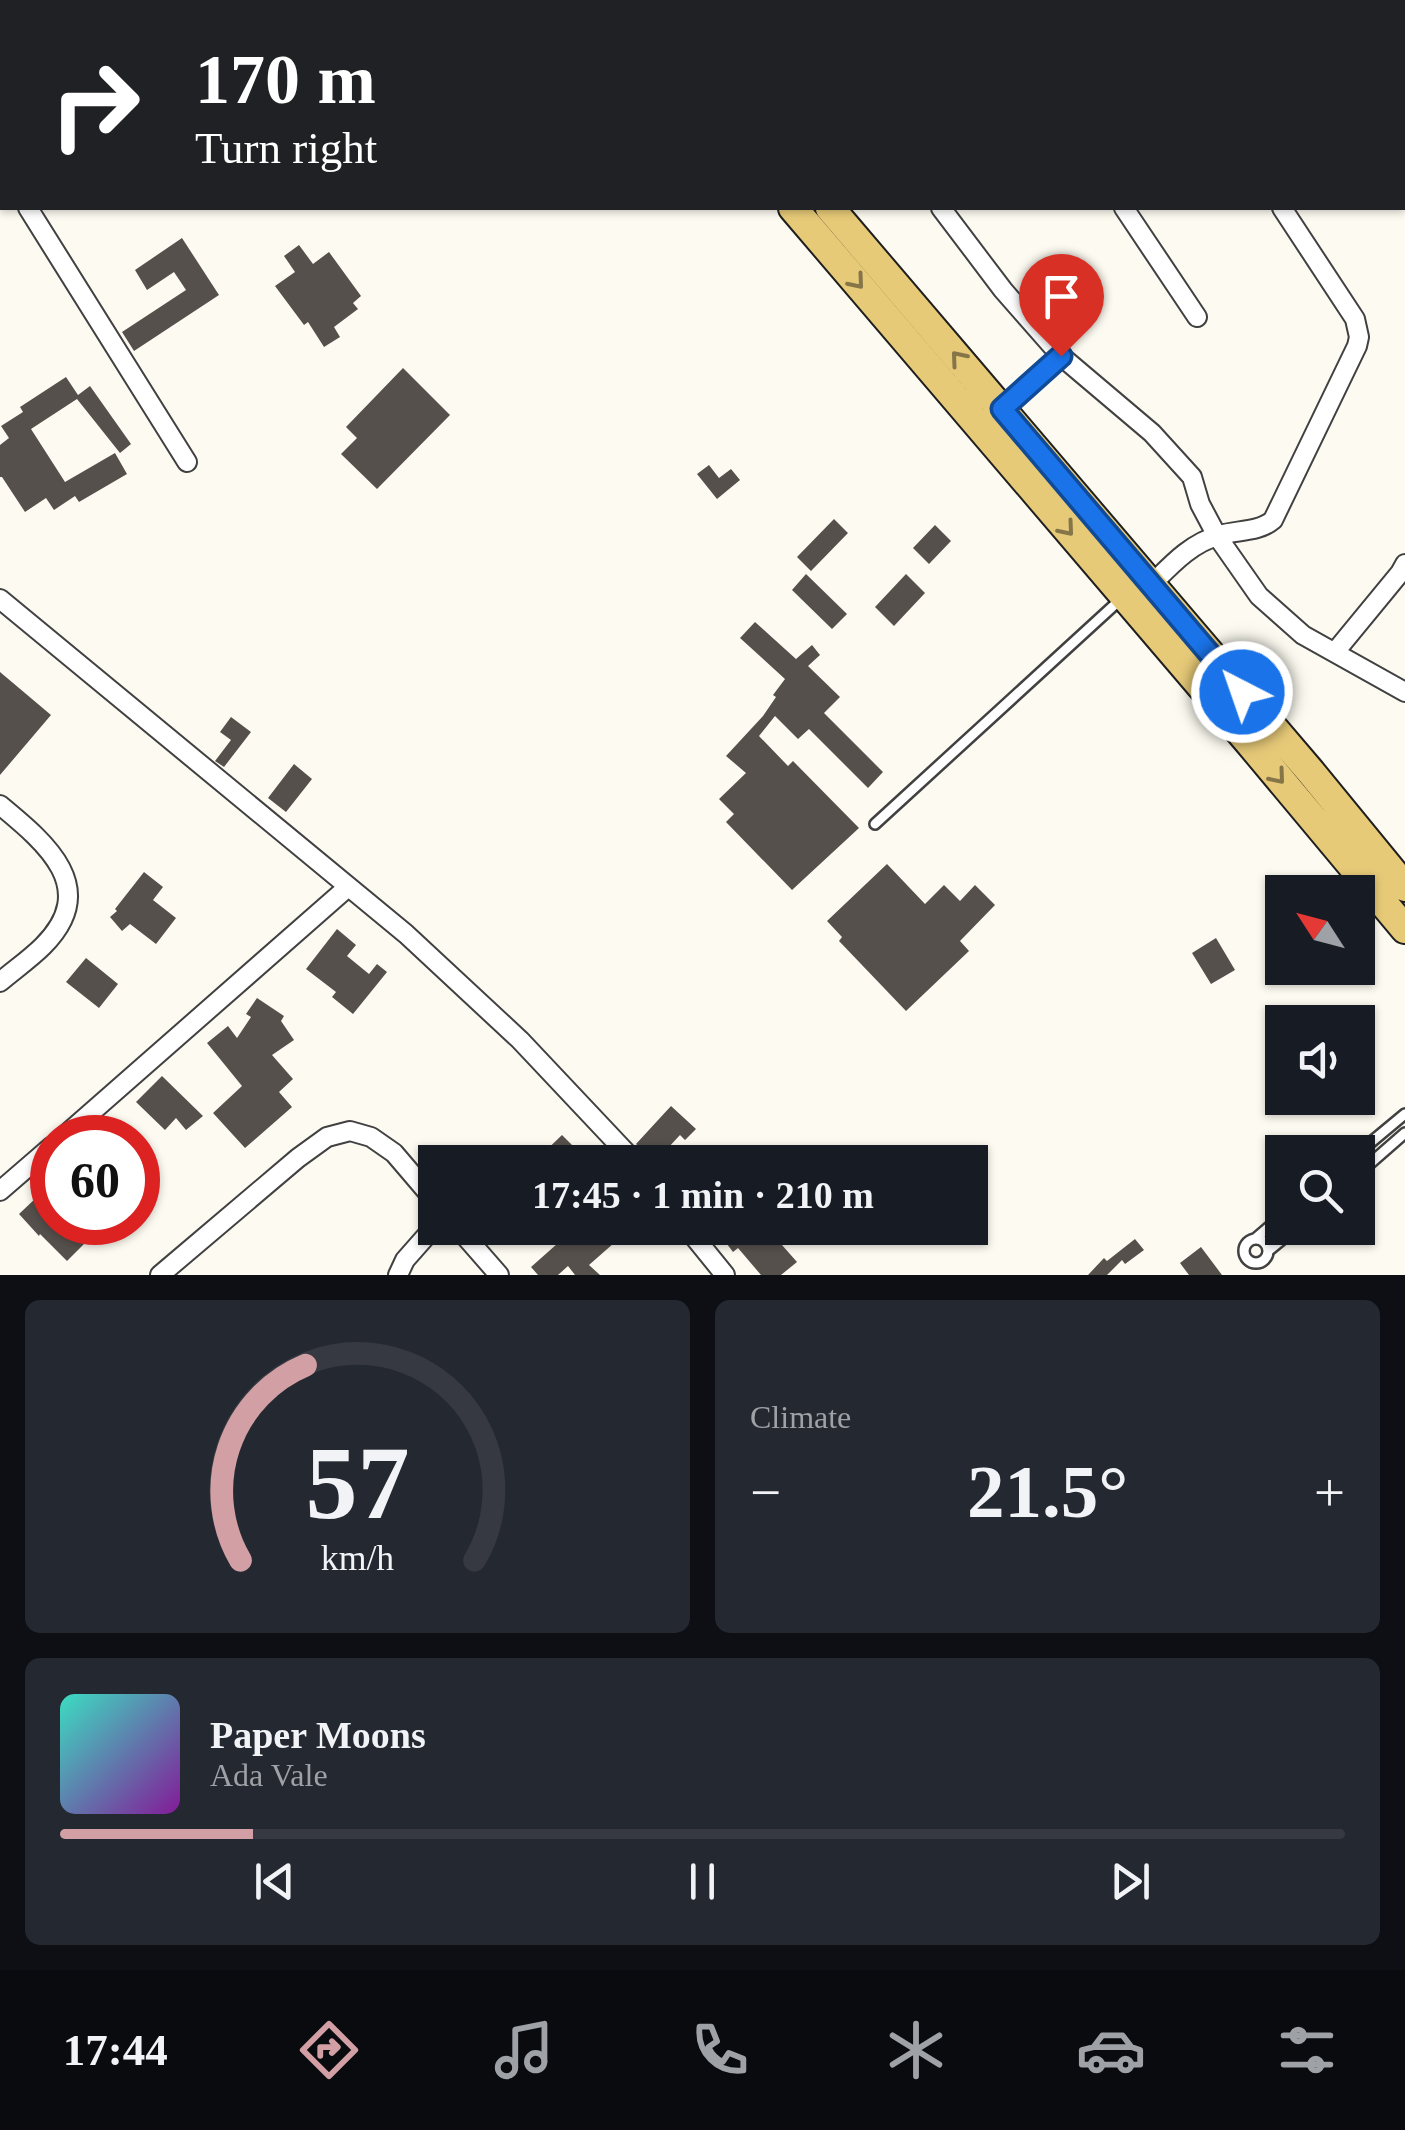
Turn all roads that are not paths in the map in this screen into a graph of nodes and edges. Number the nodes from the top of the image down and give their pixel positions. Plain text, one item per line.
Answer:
1 (29, 210) edge
2 (796, 210) edge
3 (832, 210) edge
4 (943, 210) edge
5 (1125, 210) edge
6 (1283, 210) edge
7 (1197, 317) dead end
8 (1061, 356) junction
9 (1002, 409) junction
10 (187, 462) dead end
11 (1216, 536) junction
12 (1405, 564) edge
13 (1151, 586) junction
14 (1124, 596) junction
15 (0, 598) edge
16 (1335, 652) junction
17 (1405, 692) edge
18 (0, 805) edge
19 (876, 824) dead end
20 (348, 887) junction
21 (1405, 888) edge
22 (1405, 929) edge
23 (0, 982) edge
24 (1405, 1114) edge
25 (88, 1115) edge
26 (1405, 1133) edge
27 (1375, 1139) edge
28 (619, 1145) edge
29 (1375, 1159) edge
30 (30, 1165) edge
31 (418, 1181) edge
32 (0, 1192) edge
33 (1265, 1230) edge
34 (1256, 1238) junction
35 (418, 1245) edge
36 (473, 1245) edge
37 (701, 1245) edge
38 (1275, 1245) edge
39 (1268, 1251) junction
40 (160, 1275) edge
41 (398, 1275) edge
42 (500, 1275) edge
43 (725, 1275) edge

1 - 10 street
2 -> 14 main road
9 -> 3 main road
4 - 8 street
5 - 7 street
6 - 11 street
8 - 9 street
8 - 11 street
9 - 13 main road
11 - 13 street
11 - 16 street
12 - 16 street
13 - 21 main road
14 - 19 lane
14 -> 22 main road
15 - 20 street
16 - 17 street
18 - 23 street
20 - 25 street
20 - 28 street
24 - 27 lane
26 - 29 lane
30 - 32 street
31 - 40 street
33 - 34 lane
34 - 39 lane
34 - 39 lane
35 - 41 street
36 - 42 street
37 - 43 street
38 - 39 lane

